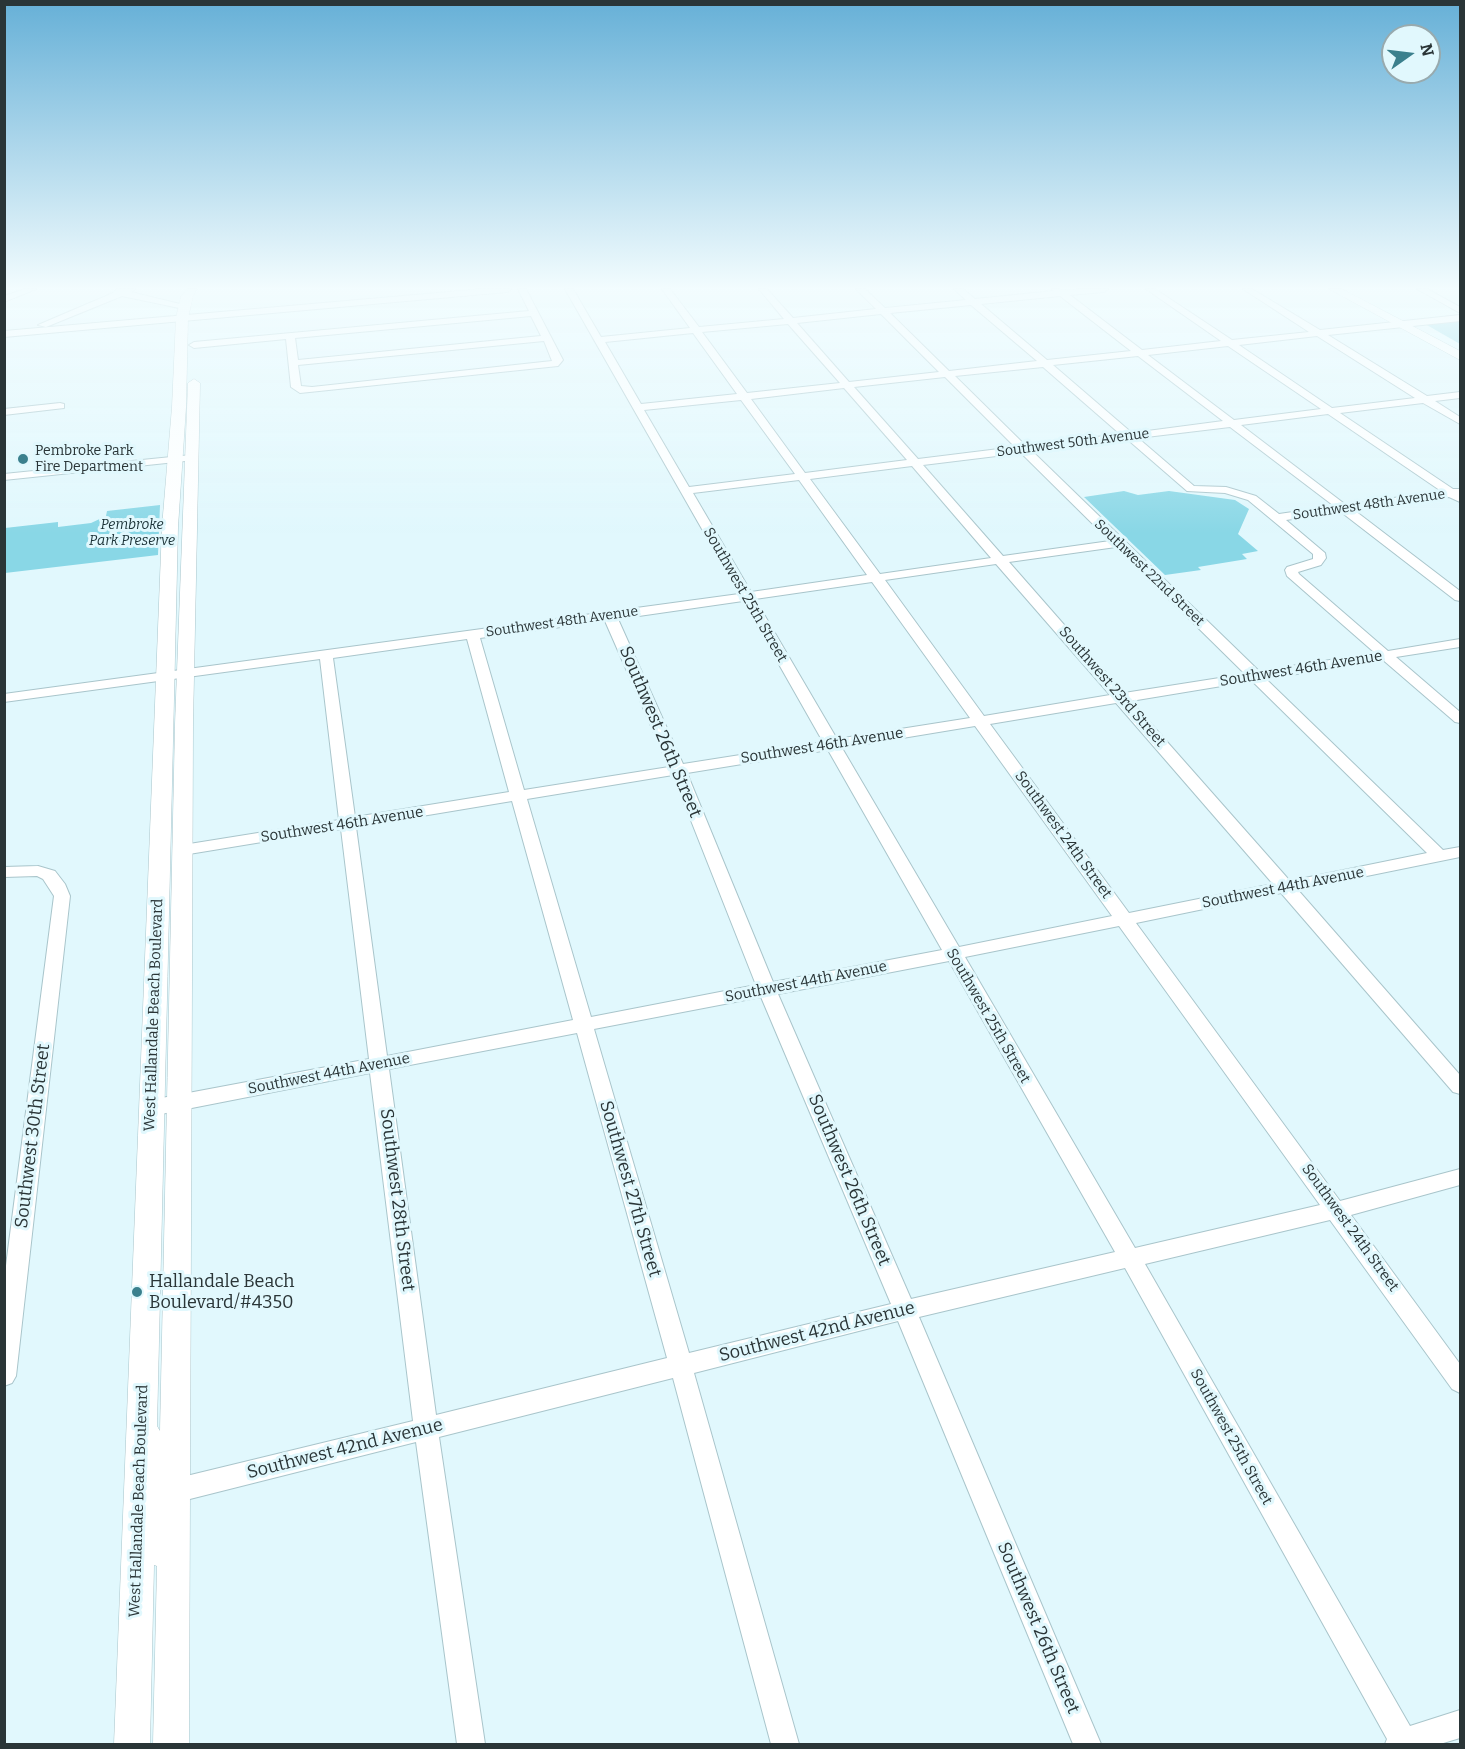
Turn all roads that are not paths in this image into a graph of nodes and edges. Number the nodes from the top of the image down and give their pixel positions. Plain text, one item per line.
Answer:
1 (183, 371) edge
2 (193, 371) edge
3 (294, 371) edge
4 (507, 371) edge
5 (617, 371) edge
6 (726, 371) edge
7 (834, 371) edge
8 (944, 371) edge
9 (967, 371) edge
10 (1052, 371) edge
11 (1162, 371) edge
12 (1270, 371) edge
13 (1378, 371) edge
14 (946, 373) junction
15 (846, 384) junction
16 (1461, 395) edge
17 (744, 396) junction
18 (1424, 399) junction
19 (60, 406) dead end
20 (637, 408) junction
21 (1330, 411) junction
22 (4, 412) edge
23 (1461, 421) edge
24 (1232, 423) junction
25 (1129, 436) junction
26 (1024, 449) junction
27 (191, 458) junction
28 (176, 459) junction
29 (915, 462) junction
30 (802, 476) junction
31 (4, 477) edge
32 (685, 491) junction
33 (1459, 496) edge
34 (1347, 511) junction
35 (189, 513) junction
36 (1280, 520) junction
37 (171, 527) junction
38 (1118, 543) junction
39 (1000, 559) junction
40 (874, 576) junction
41 (746, 597) junction
42 (1461, 597) edge
43 (610, 616) junction
44 (472, 634) junction
45 (1461, 643) edge
46 (326, 654) junction
47 (1384, 655) junction
48 (176, 675) junction
49 (1256, 677) junction
50 (4, 698) edge
51 (1122, 698) junction
52 (1461, 719) edge
53 (979, 720) junction
54 (832, 745) junction
55 (678, 770) junction
56 (162, 780) junction
57 (519, 796) junction
58 (349, 823) junction
59 (183, 850) junction
60 (1461, 852) edge
61 (160, 856) junction
62 (1440, 857) junction
63 (4, 872) edge
64 (1286, 887) junction
65 (1124, 919) junction
66 (182, 923) junction
67 (952, 954) junction
68 (767, 989) junction
69 (584, 1024) junction
70 (379, 1064) junction
71 (1461, 1087) edge
72 (165, 1105) junction
73 (1461, 1177) edge
74 (1337, 1210) junction
75 (1130, 1258) junction
76 (905, 1310) junction
77 (681, 1366) junction
78 (4, 1376) edge
79 (1461, 1382) edge
80 (141, 1417) junction
81 (426, 1429) junction
82 (139, 1476) junction
83 (174, 1491) junction
84 (172, 1666) junction
85 (1461, 1724) edge
86 (132, 1744) edge
87 (171, 1744) edge
88 (471, 1744) edge
89 (785, 1744) edge
90 (1088, 1744) edge
91 (1403, 1744) edge

1 - 28 main road, West Hallandale Beach Boulevard
2 - 27 main road, West Hallandale Beach Boulevard
3 - 4 street
5 - 20 street, Southwest 25th Street
6 - 17 street, Southwest 24th Street
7 - 15 street, Southwest 23rd Street
8 - 14 street, Southwest 22nd Street
9 - 14 street
10 - 25 street
11 - 24 street
12 - 21 street
13 - 18 street
14 - 15 street
14 - 26 street, Southwest 22nd Street
15 - 17 street
15 - 29 street, Southwest 23rd Street
16 - 18 street, Southwest 50th Avenue
17 - 20 street
17 - 30 street, Southwest 24th Street
18 - 21 street, Southwest 50th Avenue
18 - 23 street
19 - 22 street
20 - 32 street, Southwest 25th Street
21 - 24 street, Southwest 50th Avenue
21 - 33 street
24 - 25 street, Southwest 50th Avenue
24 - 34 street
25 - 26 street, Southwest 50th Avenue
25 - 36 street
26 - 29 street, Southwest 50th Avenue
26 - 38 street, Southwest 22nd Street
27 - 28 street
27 - 35 main road, West Hallandale Beach Boulevard
28 - 31 street
28 - 37 main road, West Hallandale Beach Boulevard
29 - 30 street, Southwest 50th Avenue
29 - 39 street, Southwest 23rd Street
30 - 32 street, Southwest 50th Avenue
30 - 40 street, Southwest 24th Street
32 - 41 street, Southwest 25th Street
33 - 34 street, Southwest 48th Avenue
34 - 36 street, Southwest 48th Avenue
34 - 42 street
35 - 37 main road
35 - 48 main road, West Hallandale Beach Boulevard
36 - 47 street
37 - 48 main road, West Hallandale Beach Boulevard
38 - 39 street, Southwest 48th Avenue
38 - 49 street, Southwest 22nd Street
39 - 40 street, Southwest 48th Avenue
39 - 51 street, Southwest 23rd Street
40 - 41 street, Southwest 48th Avenue
40 - 53 street, Southwest 24th Street
41 - 43 street, Southwest 48th Avenue
41 - 54 street, Southwest 25th Street
43 - 44 street, Southwest 48th Avenue
43 - 55 street, Southwest 26th Street
44 - 46 street, Southwest 48th Avenue
44 - 57 street, Southwest 27th Street
45 - 47 street, Southwest 46th Avenue
46 - 48 street, Southwest 48th Avenue
46 - 58 street, Southwest 28th Street
47 - 49 street, Southwest 46th Avenue
47 - 52 street
48 - 50 street, Southwest 48th Avenue
48 - 56 main road, West Hallandale Beach Boulevard
48 - 59 main road, West Hallandale Beach Boulevard
49 - 51 street, Southwest 46th Avenue
49 - 62 street, Southwest 22nd Street
51 - 53 street, Southwest 46th Avenue
51 - 64 street, Southwest 23rd Street
53 - 54 street, Southwest 46th Avenue
53 - 65 street, Southwest 24th Street
54 - 55 street, Southwest 46th Avenue
54 - 67 street, Southwest 25th Street
55 - 57 street, Southwest 46th Avenue
55 - 68 street, Southwest 26th Street
56 - 59 main road
56 - 61 main road, West Hallandale Beach Boulevard
57 - 58 street, Southwest 46th Avenue
57 - 69 street, Southwest 27th Street
58 - 59 street, Southwest 46th Avenue
58 - 70 street, Southwest 28th Street
59 - 66 main road, West Hallandale Beach Boulevard
60 - 62 street, Southwest 44th Avenue
61 - 66 main road
61 - 72 main road, West Hallandale Beach Boulevard
62 - 64 street, Southwest 44th Avenue
63 - 78 street, Southwest 30th Street
64 - 65 street, Southwest 44th Avenue
64 - 71 street, Southwest 23rd Street
65 - 67 street, Southwest 44th Avenue
65 - 74 street, Southwest 24th Street
66 - 72 main road, West Hallandale Beach Boulevard
67 - 68 street, Southwest 44th Avenue
67 - 75 street, Southwest 25th Street
68 - 69 street, Southwest 44th Avenue
68 - 76 street, Southwest 26th Street
69 - 70 street, Southwest 44th Avenue
69 - 77 street, Southwest 27th Street
70 - 72 street, Southwest 44th Avenue
70 - 81 street, Southwest 28th Street
72 - 80 main road, West Hallandale Beach Boulevard
72 - 83 main road, West Hallandale Beach Boulevard
73 - 74 street, Southwest 42nd Avenue
74 - 75 street, Southwest 42nd Avenue
74 - 79 street, Southwest 24th Street
75 - 76 street, Southwest 42nd Avenue
75 - 91 street, Southwest 25th Street
76 - 77 street, Southwest 42nd Avenue
76 - 90 street, Southwest 26th Street
77 - 81 street, Southwest 42nd Avenue
77 - 89 street, Southwest 27th Street
80 - 82 main road, West Hallandale Beach Boulevard
80 - 83 main road
81 - 83 street, Southwest 42nd Avenue
81 - 88 street, Southwest 28th Street
82 - 84 main road
82 - 86 main road, West Hallandale Beach Boulevard
83 - 84 main road, West Hallandale Beach Boulevard
84 - 87 main road, West Hallandale Beach Boulevard
85 - 91 street

